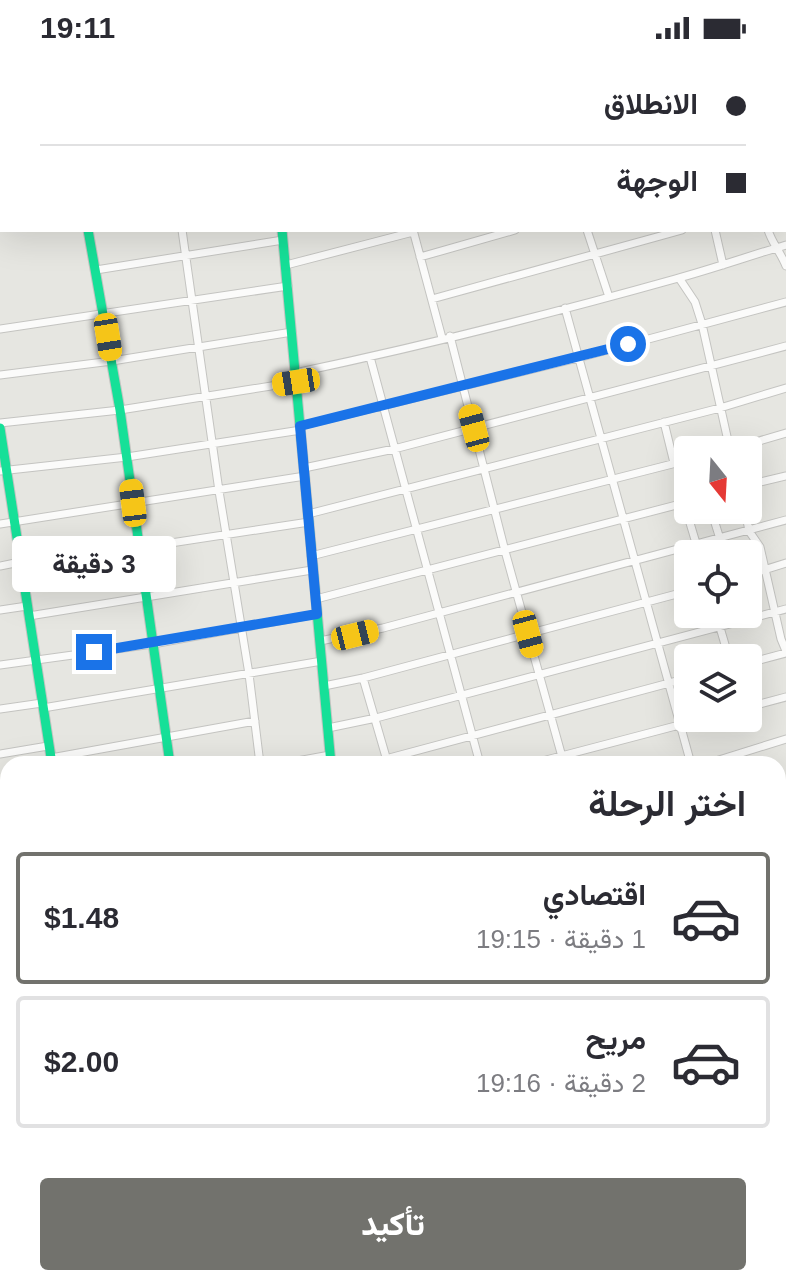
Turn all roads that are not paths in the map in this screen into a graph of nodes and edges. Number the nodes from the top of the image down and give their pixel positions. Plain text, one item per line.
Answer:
1 (88, 232) edge
2 (182, 232) edge
3 (409, 232) edge
4 (413, 232) edge
5 (508, 232) edge
6 (588, 232) edge
7 (675, 232) edge
8 (715, 232) edge
9 (768, 232) edge
10 (283, 235) edge
11 (782, 246) edge
12 (595, 254) junction
13 (754, 255) junction
14 (186, 257) junction
15 (420, 257) junction
16 (286, 265) junction
17 (723, 265) junction
18 (786, 266) edge
19 (96, 270) junction
20 (679, 278) junction
21 (288, 286) junction
22 (609, 297) junction
23 (432, 299) junction
24 (192, 301) junction
25 (786, 302) edge
26 (565, 308) junction
27 (104, 313) junction
28 (702, 324) junction
29 (0, 329) edge
30 (292, 332) junction
31 (446, 337) junction
32 (786, 346) edge
33 (198, 348) junction
34 (370, 357) junction
35 (578, 358) junction
36 (112, 361) junction
37 (711, 366) junction
38 (0, 375) edge
39 (296, 378) junction
40 (463, 386) junction
41 (786, 388) edge
42 (205, 398) junction
43 (589, 398) junction
44 (383, 407) junction
45 (720, 408) junction
46 (120, 410) junction
47 (664, 422) junction
48 (0, 425) edge
49 (300, 428) junction
50 (474, 428) junction
51 (786, 433) edge
52 (727, 436) edge
53 (600, 438) junction
54 (762, 440) edge
55 (213, 445) junction
56 (394, 449) junction
57 (127, 457) junction
58 (674, 463) joint
59 (484, 468) junction
60 (3, 470) edge
61 (304, 472) junction
62 (786, 476) edge
63 (610, 478) junction
64 (762, 482) edge
65 (406, 490) junction
66 (219, 491) junction
67 (133, 503) junction
68 (674, 505) edge
69 (495, 510) junction
70 (309, 518) junction
71 (622, 520) junction
72 (786, 520) edge
73 (15, 522) junction
74 (0, 524) edge
75 (715, 524) edge
76 (748, 524) edge
77 (417, 531) junction
78 (749, 531) junction
79 (226, 536) junction
80 (720, 539) junction
81 (714, 540) edge
82 (138, 548) junction
83 (674, 549) edge
84 (505, 551) junction
85 (311, 556) junction
86 (633, 561) junction
87 (786, 563) edge
88 (0, 566) edge
89 (21, 566) junction
90 (312, 570) junction
91 (766, 570) junction
92 (762, 571) edge
93 (428, 572) junction
94 (234, 583) junction
95 (516, 591) junction
96 (674, 595) edge
97 (145, 598) junction
98 (316, 599) junction
99 (645, 604) junction
100 (786, 609) edge
101 (0, 610) edge
102 (28, 611) junction
103 (439, 612) junction
104 (775, 613) junction
105 (317, 614) junction
106 (762, 616) edge
107 (242, 628) junction
108 (715, 628) edge
109 (528, 634) junction
110 (320, 641) junction
111 (153, 644) junction
112 (656, 644) junction
113 (786, 652) edge
114 (450, 654) junction
115 (762, 659) edge
116 (35, 661) junction
117 (322, 661) junction
118 (0, 665) edge
119 (249, 674) junction
120 (539, 674) junction
121 (363, 678) junction
122 (674, 682) edge
123 (668, 684) junction
124 (324, 686) junction
125 (160, 690) junction
126 (461, 696) junction
127 (786, 697) edge
128 (762, 703) edge
129 (42, 705) junction
130 (674, 706) edge
131 (0, 709) edge
132 (550, 714) junction
133 (376, 718) junction
134 (255, 721) junction
135 (674, 727) edge
136 (328, 728) junction
137 (681, 732) edge
138 (472, 736) junction
139 (166, 737) junction
140 (786, 739) edge
141 (48, 746) junction
142 (0, 754) edge
143 (50, 756) edge
144 (75, 756) edge
145 (169, 756) edge
146 (259, 756) edge
147 (331, 756) edge
148 (386, 756) edge
149 (407, 756) edge
150 (478, 756) edge
151 (562, 756) edge
152 (576, 756) edge
153 (689, 756) edge
154 (732, 756) edge

1 - 19 main road
2 - 14 street
3 - 16 street
4 - 15 street
5 - 15 street
6 - 12 street
7 - 12 street
8 - 17 street
9 - 11 street
9 - 13 street
10 - 14 street
10 - 16 main road
11 - 13 street
11 - 18 street
12 - 22 street
12 - 23 street
13 - 17 street
14 - 19 street
14 - 24 street
15 - 23 street
16 - 21 main road
17 - 20 street
19 - 27 main road
20 - 22 street
20 - 28 street
21 - 24 street
21 - 30 main road
22 - 26 street
23 - 31 street
24 - 27 street
24 - 33 street
25 - 28 street
26 - 31 street
26 - 35 street
27 - 29 street
27 - 36 main road
28 - 35 street
28 - 37 street
30 - 33 street
30 - 39 main road
31 - 34 street
31 - 40 street
32 - 37 street
33 - 36 street
33 - 42 street
34 - 39 street
34 - 44 street
35 - 40 street
35 - 43 street
36 - 38 street
36 - 46 main road
37 - 43 street
37 - 45 street
39 - 42 street
39 - 49 main road
40 - 44 street
40 - 50 street
41 - 45 street
42 - 46 street
42 - 55 street
43 - 50 street
43 - 53 street
44 - 49 street
44 - 56 street
45 - 47 street
45 - 52 street
46 - 48 street
46 - 57 main road
47 - 53 street
47 - 58 street
48 - 60 main road
49 - 55 street
49 - 61 main road
50 - 56 street
50 - 59 street
51 - 54 street
53 - 59 street
53 - 63 street
55 - 57 street
55 - 66 street
56 - 61 street
56 - 65 street
57 - 60 street
57 - 67 main road
58 - 63 street
59 - 65 street
59 - 69 street
60 - 73 main road
61 - 66 street
61 - 70 main road
62 - 64 street
63 - 69 street
63 - 71 street
65 - 70 street
65 - 77 street
66 - 67 street
66 - 79 street
67 - 73 street
67 - 82 main road
68 - 71 street
69 - 77 street
69 - 84 street
70 - 79 street
70 - 85 main road
71 - 84 street
71 - 86 street
72 - 78 street
73 - 74 street
73 - 89 main road
75 - 80 street
76 - 78 street
77 - 85 street
77 - 93 street
78 - 80 street
78 - 91 street
79 - 82 street
79 - 94 street
80 - 81 street
82 - 89 street
82 - 97 main road
83 - 86 street
84 - 93 street
84 - 95 street
85 - 90 main road
86 - 95 street
86 - 99 street
87 - 91 street
88 - 89 street
89 - 102 main road
90 - 94 street
90 - 98 main road
91 - 92 street
91 - 104 street
93 - 98 street
93 - 103 street
94 - 97 street
94 - 107 street
95 - 103 street
95 - 109 street
96 - 99 street
97 - 102 street
97 - 111 main road
98 - 105 main road
99 - 109 street
99 - 112 street
100 - 104 street
101 - 102 street
102 - 116 main road
103 - 110 street
103 - 114 street
104 - 106 street
104 - 113 street
105 - 107 street
105 - 110 main road
107 - 111 street
107 - 119 street
108 - 112 street
109 - 114 street
109 - 120 street
110 - 117 main road
111 - 116 street
111 - 125 main road
112 - 120 street
112 - 123 street
113 - 115 street
114 - 121 street
114 - 126 street
116 - 118 street
116 - 129 main road
117 - 119 street
117 - 124 main road
119 - 125 street
119 - 134 street
120 - 126 street
120 - 132 street
121 - 124 street
121 - 133 street
122 - 123 street
123 - 130 street
123 - 132 street
124 - 136 main road
125 - 129 street
125 - 139 main road
126 - 133 street
126 - 138 street
127 - 128 street
129 - 131 street
129 - 141 main road
132 - 138 street
132 - 151 street
133 - 136 street
133 - 148 street
134 - 139 street
134 - 146 street
135 - 152 street
136 - 147 main road
137 - 153 street
138 - 149 street
138 - 150 street
139 - 144 street
139 - 145 main road
140 - 154 street
141 - 142 street
141 - 143 main road

